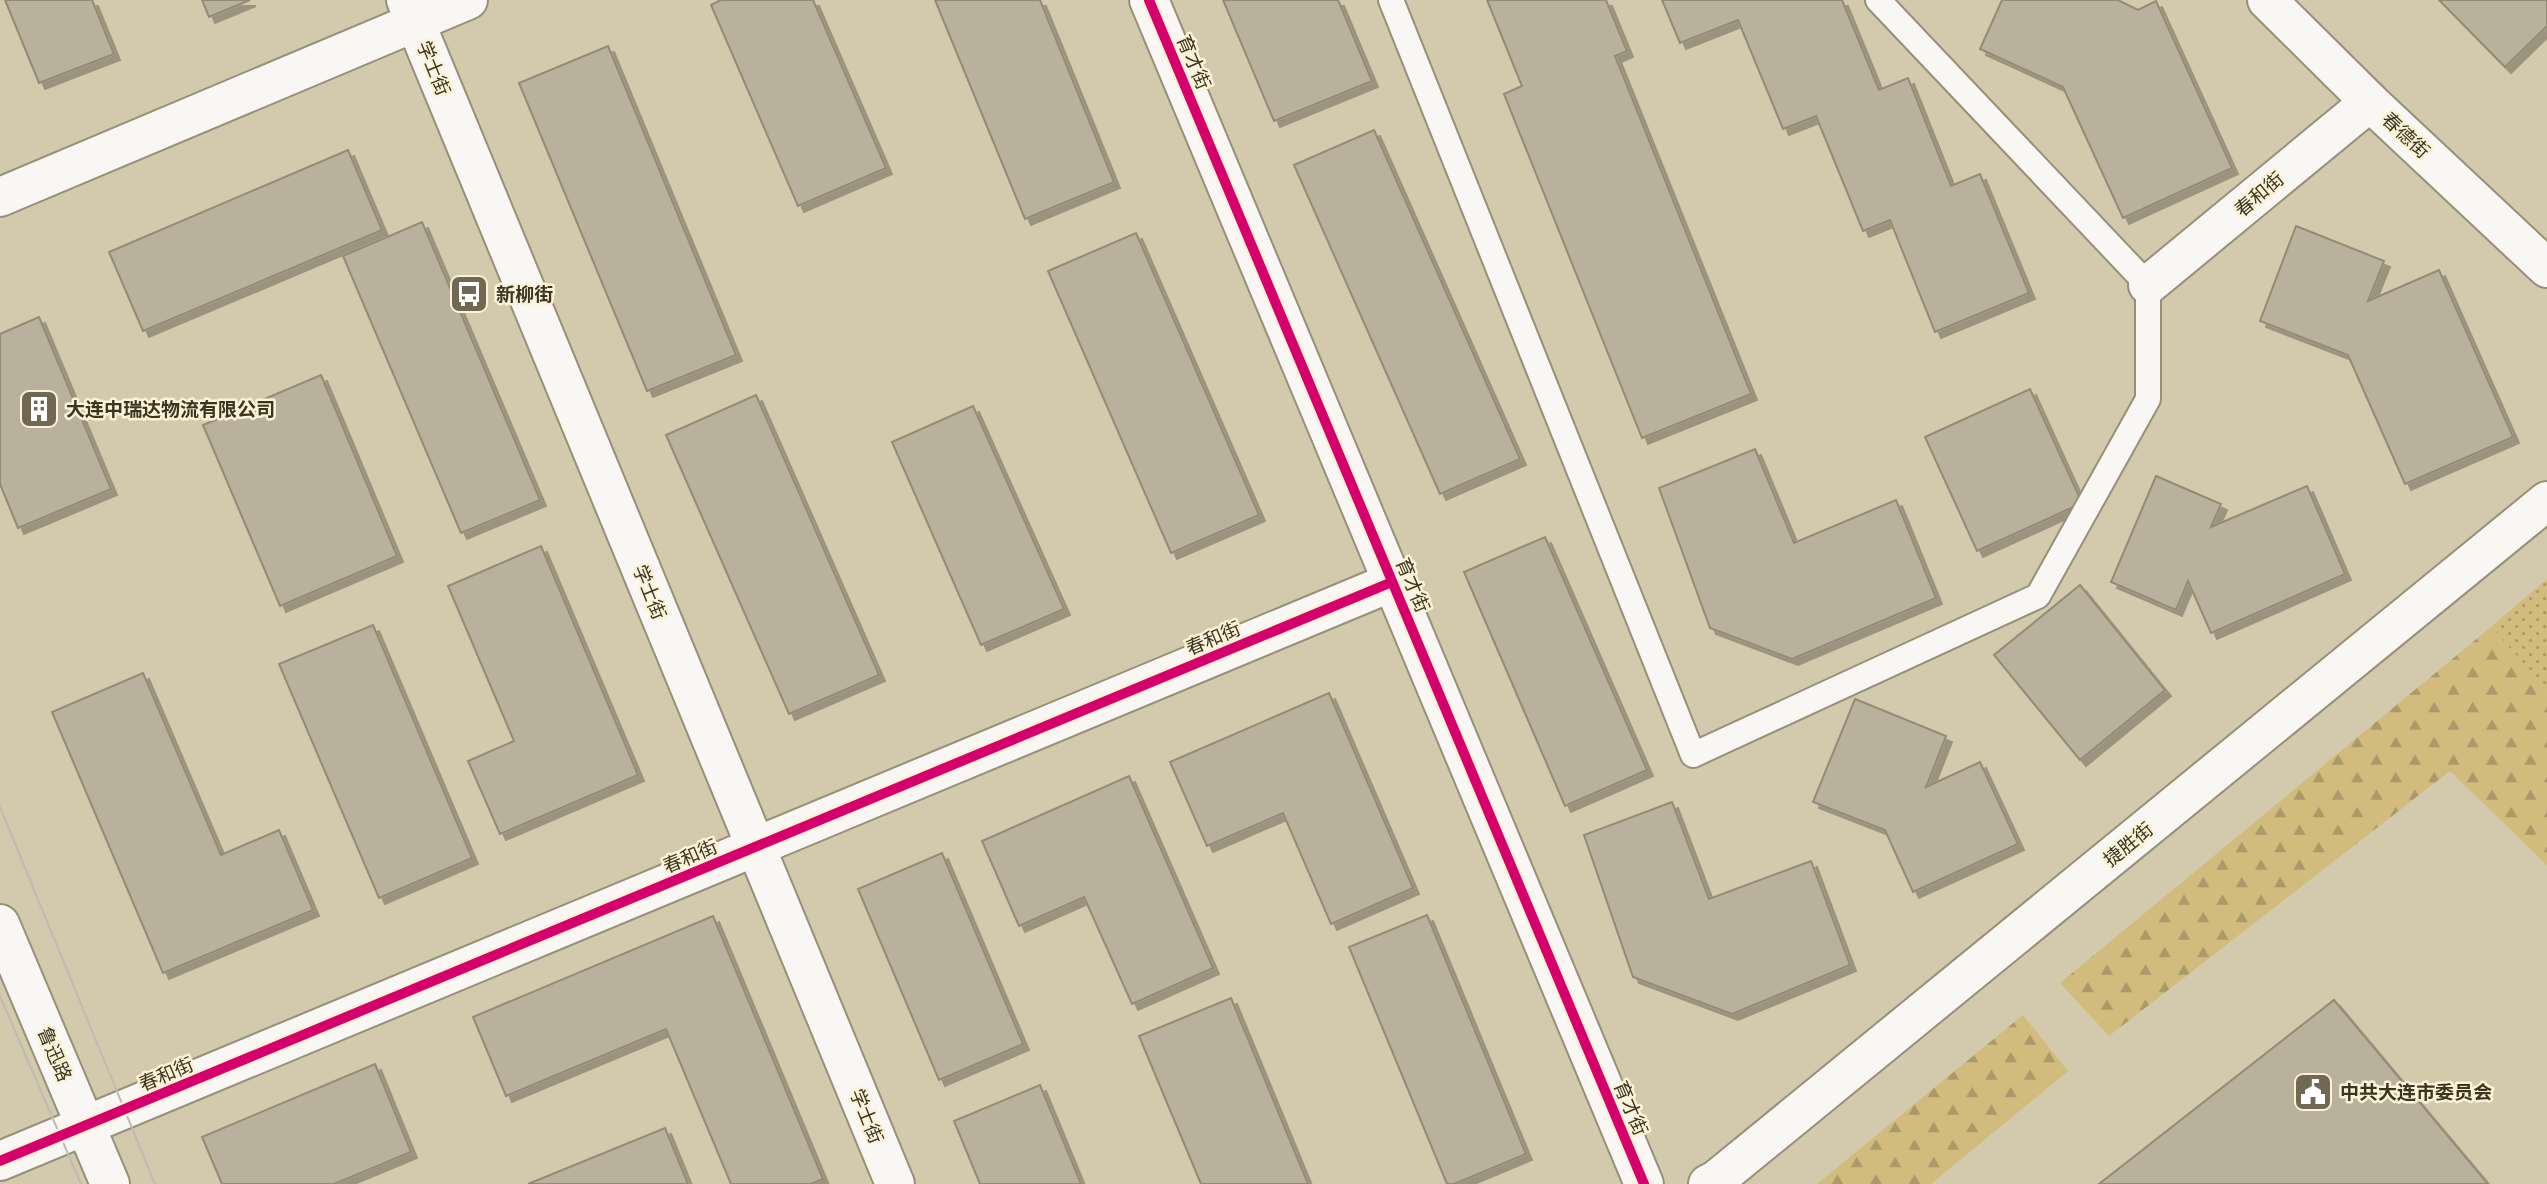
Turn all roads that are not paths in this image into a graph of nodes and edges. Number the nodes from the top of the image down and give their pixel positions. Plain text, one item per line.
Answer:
1 (468, 0) edge
2 (1149, 0) edge
3 (1391, 0) edge
4 (1878, 0) edge
5 (2267, 0) edge
6 (410, 11) edge
7 (2370, 102) junction
8 (0, 197) edge
9 (2547, 268) edge
10 (2148, 285) junction
11 (2547, 501) edge
12 (1392, 582) junction
13 (756, 848) junction
14 (0, 923) edge
15 (86, 1126) junction
16 (0, 1161) edge
17 (110, 1184) edge
18 (895, 1184) edge
19 (1644, 1184) edge
20 (1708, 1184) edge

1 - 6 street
2 - 12 street, 育才街
3 - 10 lane
4 - 10 lane
5 - 7 street, 春德街
6 - 8 street
6 - 13 street, 学士街
7 - 9 street, 春德街
7 - 10 street, 春和街
11 - 20 street, 捷胜街
12 - 13 street, 春和街
12 - 19 street, 育才街
13 - 15 street, 春和街
13 - 18 street, 学士街
14 - 15 street, 鲁迅路
15 - 16 street, 春和街
15 - 17 street, 鲁迅路

